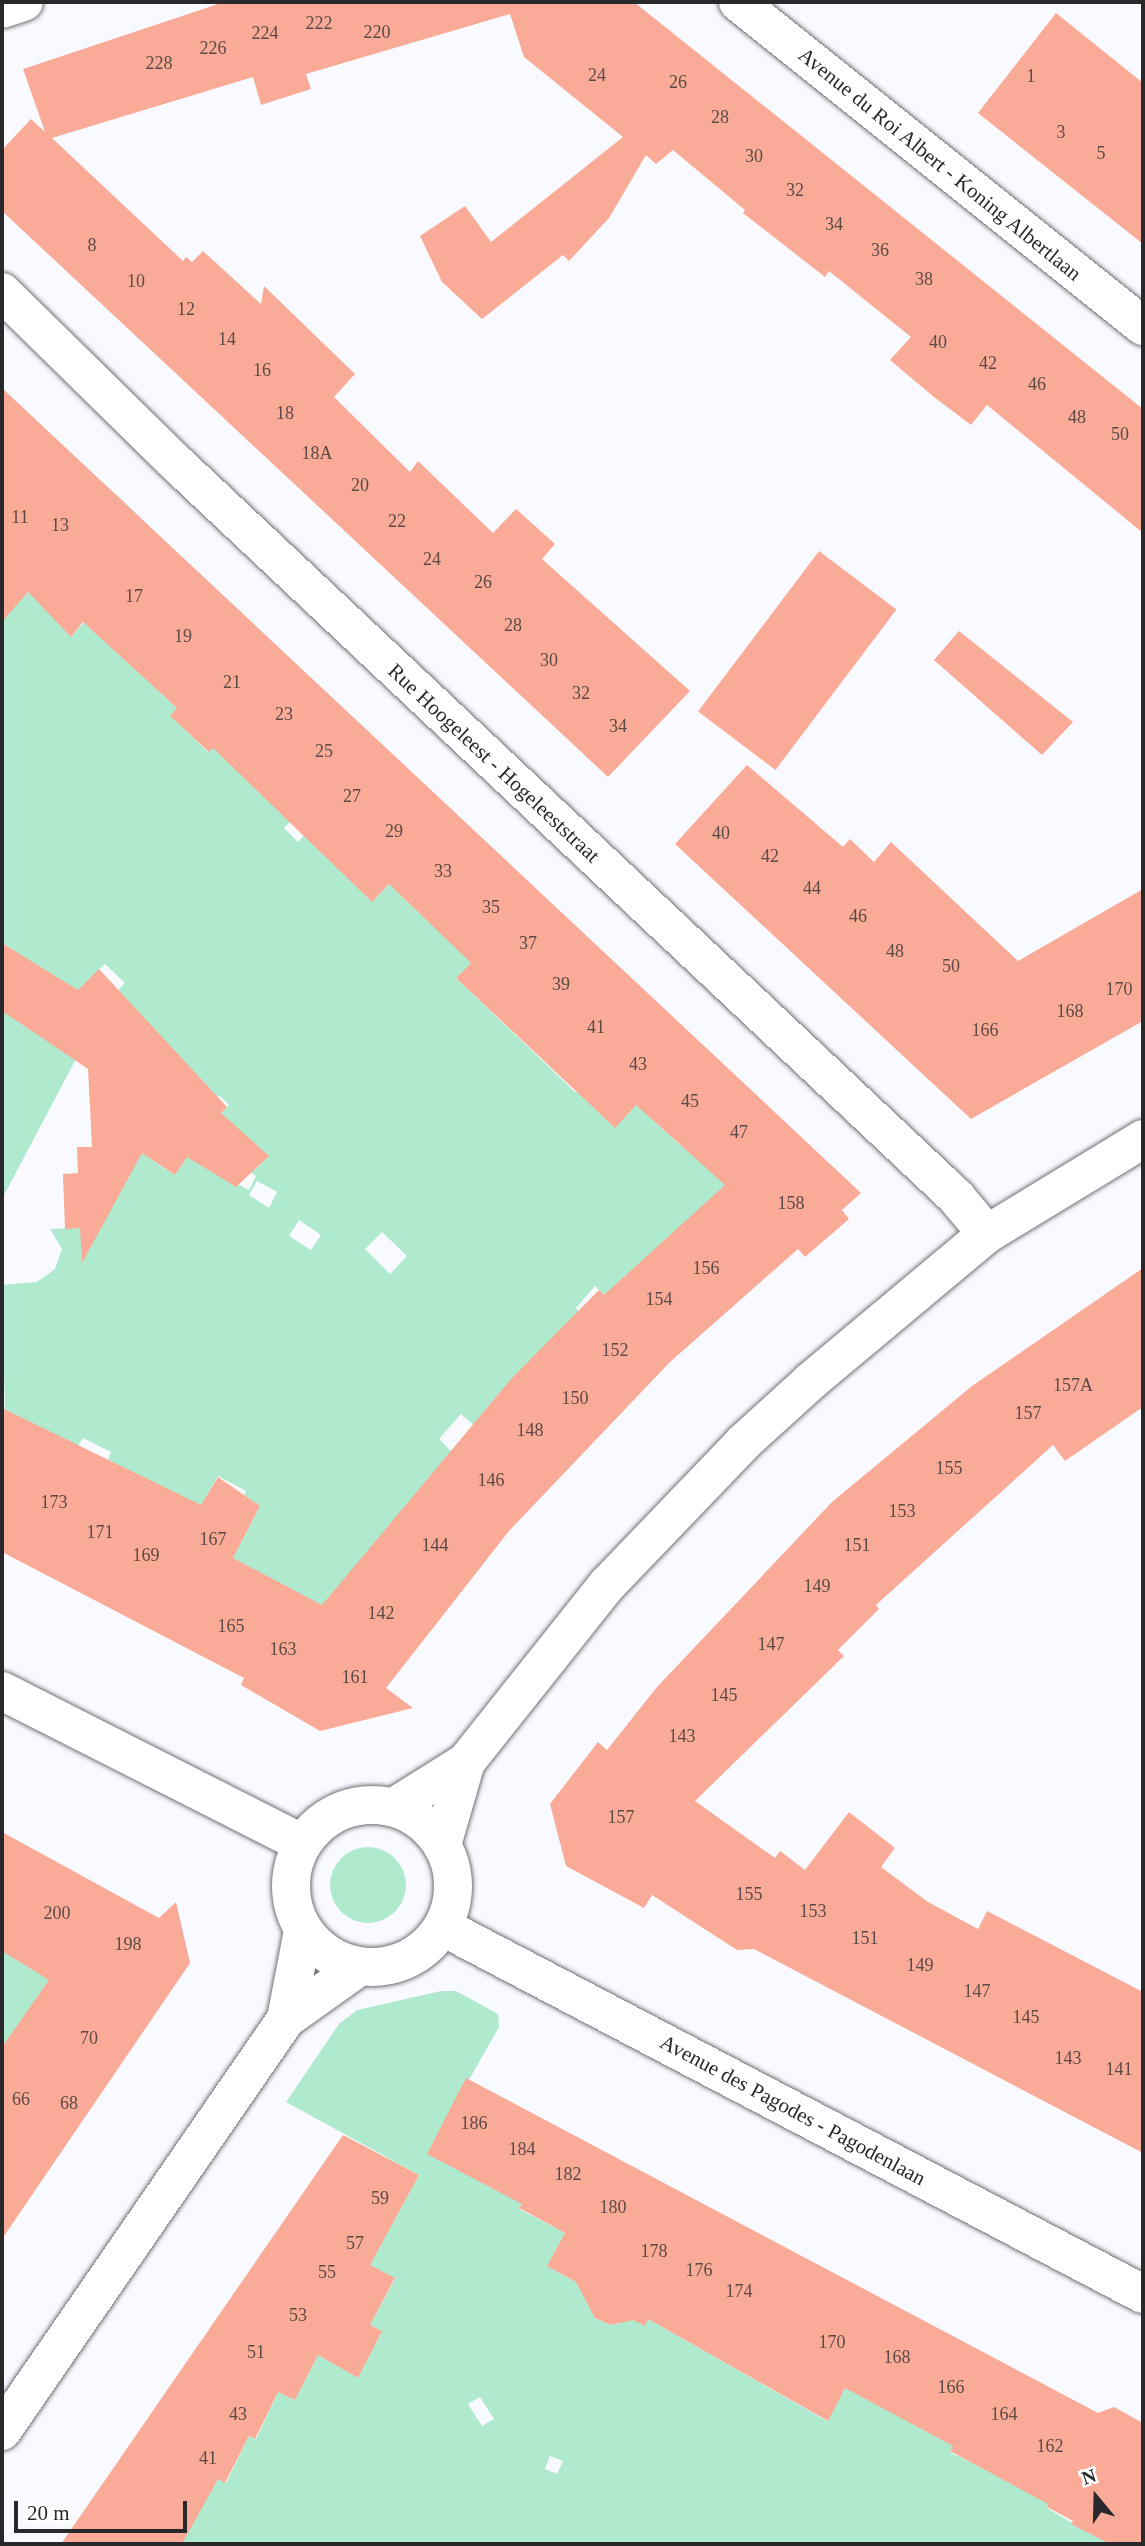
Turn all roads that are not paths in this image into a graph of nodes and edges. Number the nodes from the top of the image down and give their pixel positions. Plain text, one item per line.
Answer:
1 (24, 2) edge
2 (738, 2) edge
3 (2, 9) edge
4 (2, 292) edge
5 (1143, 326) edge
6 (1143, 1139) edge
7 (987, 1234) junction
8 (2, 1691) edge
9 (466, 1762) junction
10 (394, 1807) junction
11 (302, 1843) junction
12 (442, 1845) junction
13 (443, 1927) junction
14 (303, 1931) junction
15 (359, 1967) junction
16 (286, 2019) junction
17 (1143, 2294) edge
18 (2, 2431) edge

1 - 3 street
2 - 5 street, Avenue du Roi Albert - Koning Albertlaan
4 - 7 street, Rue Hoogeleest - Hogeleeststraat
6 - 7 street
7 - 9 street
8 - 11 street
9 - 10 street
9 - 12 street
10 - 11 street
10 - 12 street
11 - 14 street
12 - 13 street
13 - 15 street
13 - 17 street, Avenue des Pagodes - Pagodenlaan
14 - 15 street
14 - 16 street
15 - 16 street
16 - 18 street

